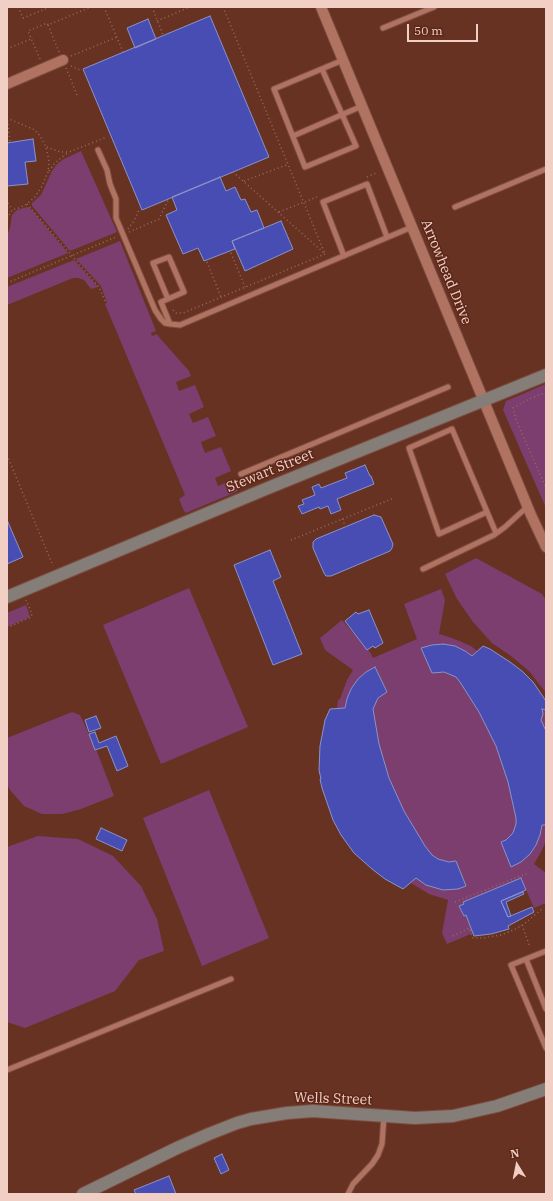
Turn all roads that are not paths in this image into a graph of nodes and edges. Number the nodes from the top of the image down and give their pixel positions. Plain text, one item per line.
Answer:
1 (321, 7) edge
2 (434, 7) edge
3 (383, 28) dead end
4 (343, 60) junction
5 (65, 62) road end
6 (322, 69) junction
7 (7, 84) edge
8 (362, 106) junction
9 (342, 115) junction
10 (293, 136) junction
11 (98, 150) dead end
12 (546, 169) edge
13 (455, 207) dead end
14 (412, 227) junction
15 (388, 237) junction
16 (344, 256) junction
17 (168, 299) junction
18 (170, 324) junction
19 (546, 375) edge
20 (448, 387) dead end
21 (483, 400) junction
22 (241, 474) dead end
23 (528, 507) junction
24 (487, 512) junction
25 (496, 533) junction
26 (546, 547) edge
27 (423, 569) dead end
28 (7, 597) edge
29 (546, 951) edge
30 (526, 959) junction
31 (231, 978) dead end
32 (546, 1009) edge
33 (546, 1047) edge
34 (7, 1070) edge
35 (546, 1089) edge
36 (384, 1116) junction
37 (83, 1194) edge
38 (348, 1194) edge

1 - 4 street, Arrowhead Drive
2 - 3 lane
4 - 6 lane
4 - 8 street, Arrowhead Drive
5 - 7 street
6 - 9 lane
6 - 10 lane
8 - 9 lane
8 - 14 street, Arrowhead Drive
9 - 10 lane
9 - 10 lane
11 - 18 lane
12 - 13 lane
14 - 15 lane
14 - 21 street, Arrowhead Drive
15 - 16 lane
15 - 16 lane
16 - 18 lane
17 - 17 lane
17 - 18 lane
19 - 21 street, Stewart Street
20 - 22 lane
21 - 23 street, Arrowhead Drive
21 - 28 street, Stewart Street
23 - 25 lane
23 - 26 street, Arrowhead Drive
24 - 24 lane
24 - 25 lane
25 - 27 lane
29 - 30 lane
30 - 32 lane
30 - 33 lane
31 - 34 lane
35 - 36 street, Wells Street
36 - 37 street, Wells Street
36 - 38 lane

